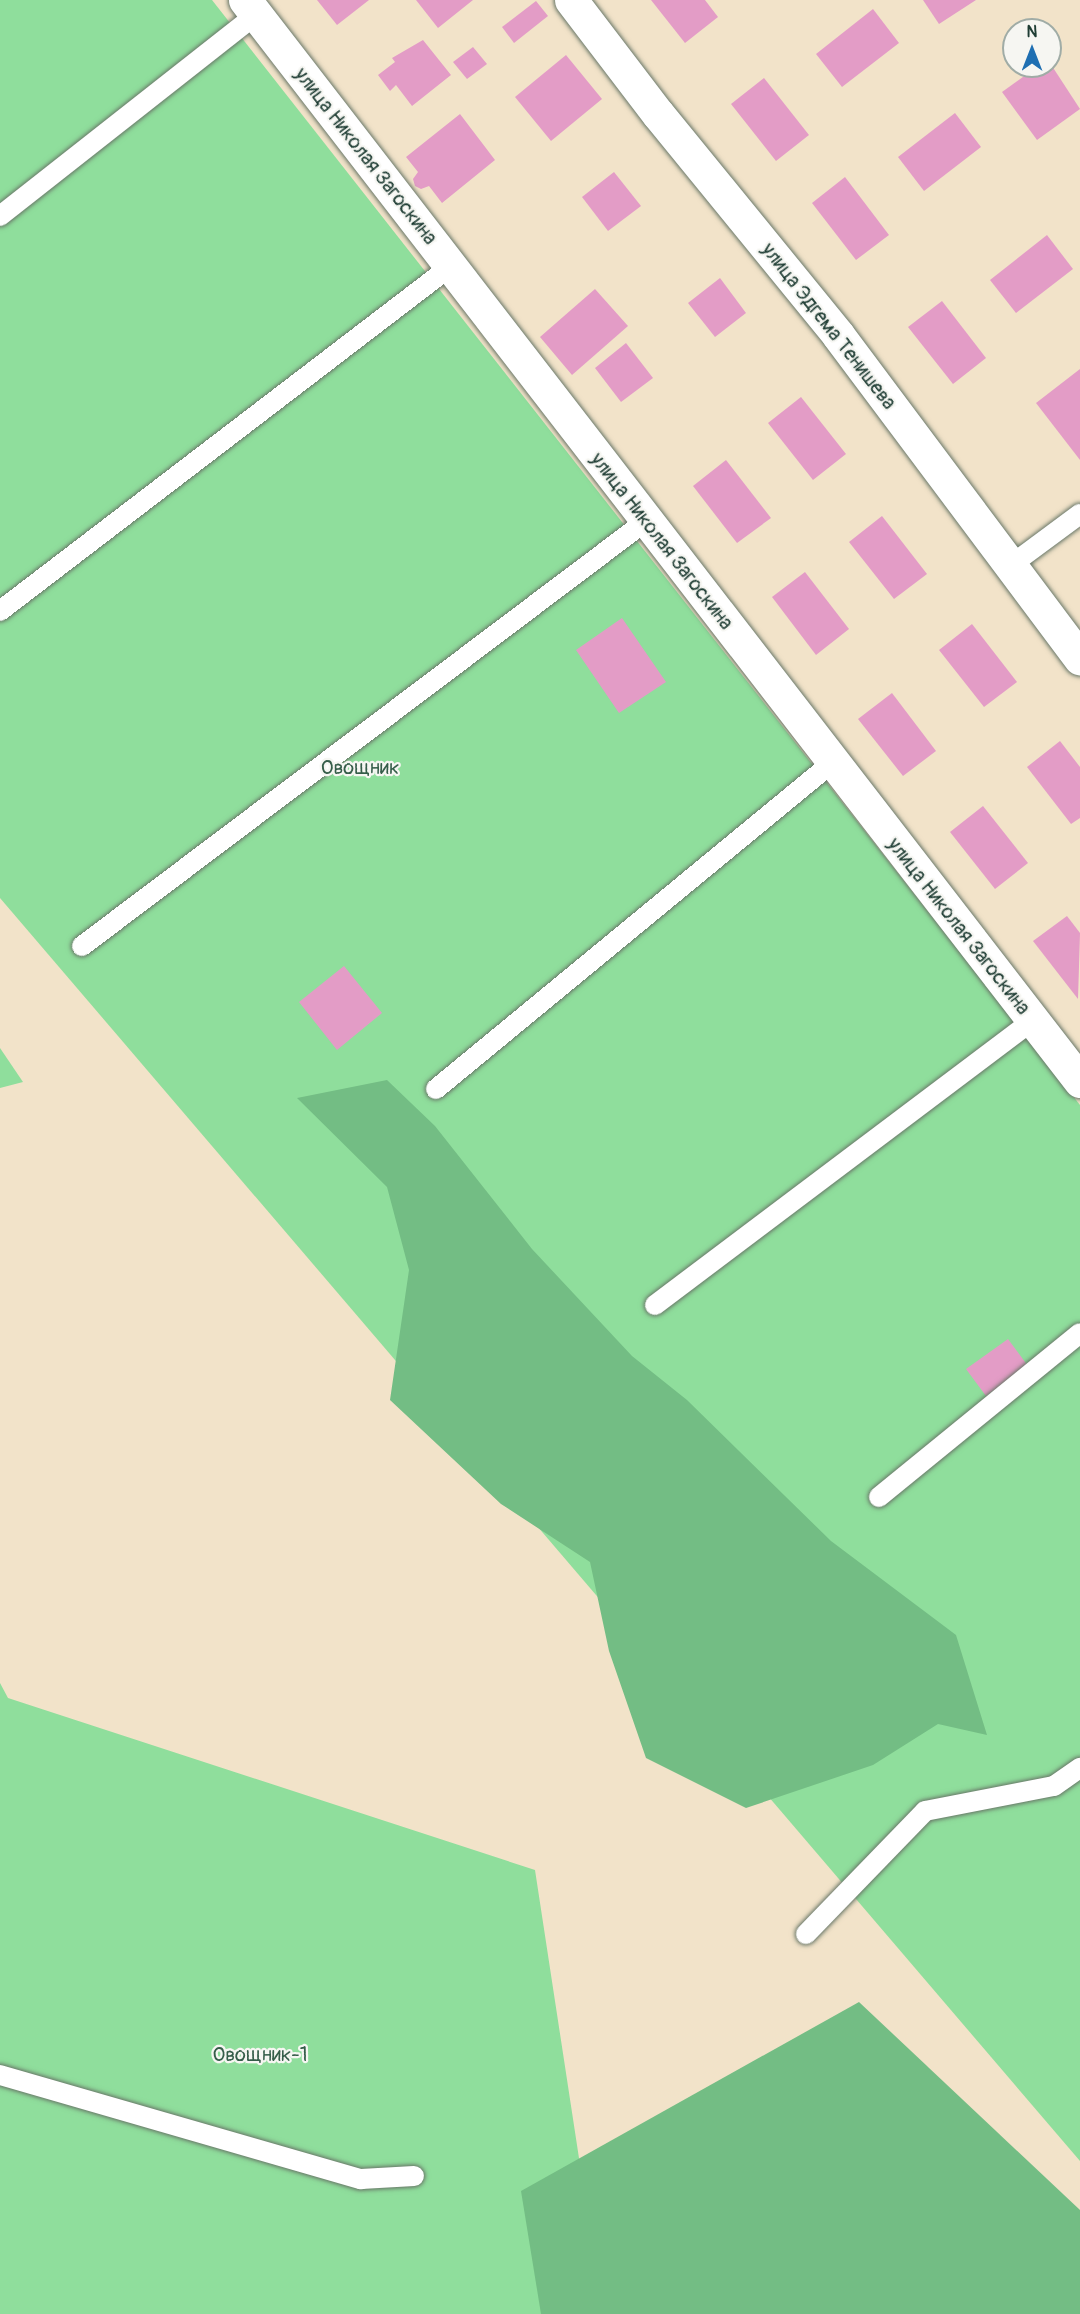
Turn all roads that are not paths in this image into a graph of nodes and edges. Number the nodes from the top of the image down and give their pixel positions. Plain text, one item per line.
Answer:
1 (571, 0) edge
2 (251, 7) edge
3 (0, 216) edge
4 (451, 266) junction
5 (1080, 514) edge
6 (646, 521) junction
7 (1011, 565) junction
8 (0, 611) edge
9 (1080, 658) edge
10 (833, 762) junction
11 (82, 946) dead end
12 (1032, 1021) junction
13 (1080, 1082) edge
14 (436, 1089) dead end
15 (655, 1305) dead end
16 (1080, 1333) edge
17 (879, 1497) dead end
18 (1080, 1768) edge
19 (806, 1934) dead end
20 (0, 2075) edge
21 (414, 2176) dead end

1 - 7 street, улица Эдгема Тенишева
2 - 3 lane
2 - 4 street, улица Николая Загоскина
4 - 6 street, улица Николая Загоскина
4 - 8 lane
5 - 7 lane
6 - 10 street, улица Николая Загоскина
6 - 11 lane
7 - 9 street, улица Эдгема Тенишева
10 - 12 street, улица Николая Загоскина
10 - 14 lane
12 - 13 street, улица Николая Загоскина
12 - 15 lane
16 - 17 lane
18 - 19 lane
20 - 21 lane

